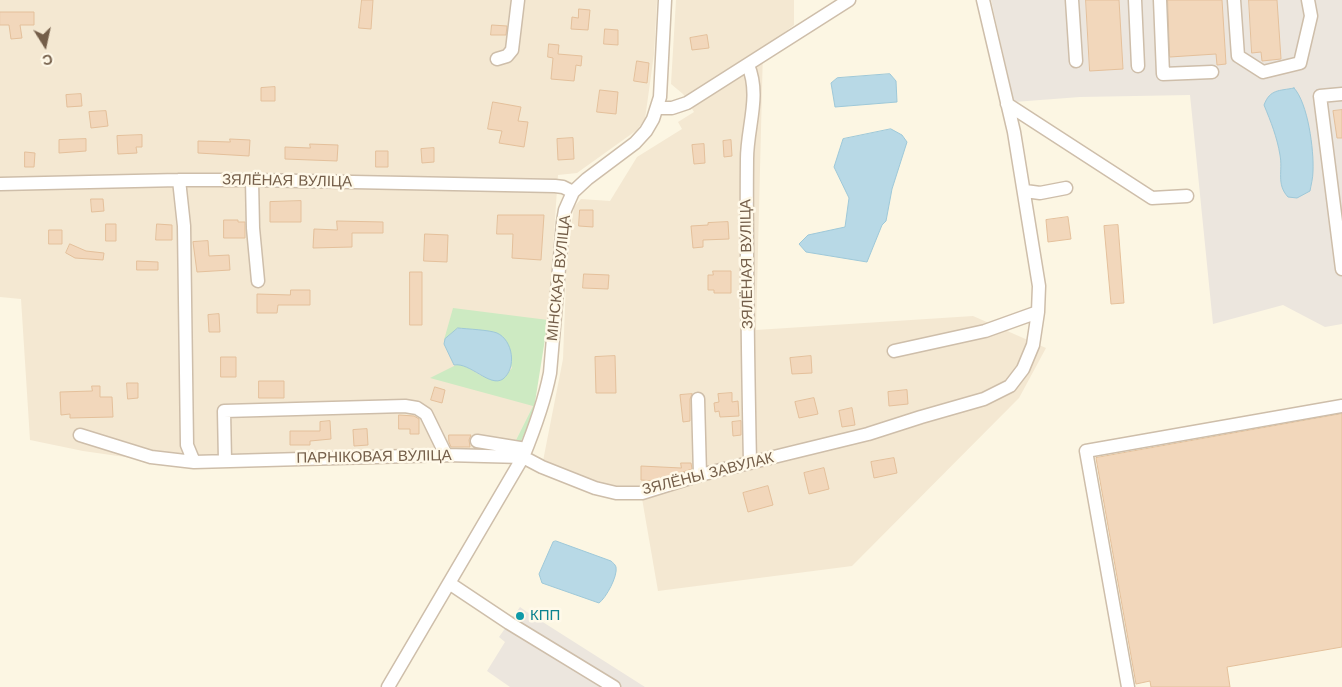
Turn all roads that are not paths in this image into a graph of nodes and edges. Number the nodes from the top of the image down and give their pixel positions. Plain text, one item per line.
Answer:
1 (518, 0) edge
2 (665, 0) edge
3 (849, 0) edge
4 (983, 0) edge
5 (1072, 0) edge
6 (1135, 0) edge
7 (1160, 0) edge
8 (1234, 0) edge
9 (1308, 0) edge
10 (497, 59) dead end
11 (1076, 61) dead end
12 (748, 66) junction
13 (1138, 66) dead end
14 (1212, 72) dead end
15 (1342, 94) edge
16 (1008, 104) junction
17 (657, 108) junction
18 (179, 180) junction
19 (252, 180) junction
20 (0, 184) edge
21 (1066, 188) dead end
22 (1025, 191) junction
23 (573, 192) junction
24 (1187, 196) dead end
25 (1342, 268) edge
26 (258, 280) dead end
27 (1038, 312) junction
28 (894, 350) dead end
29 (698, 399) dead end
30 (1342, 406) edge
31 (80, 435) dead end
32 (477, 441) dead end
33 (526, 449) junction
34 (446, 455) junction
35 (225, 461) junction
36 (194, 462) junction
37 (750, 464) junction
38 (700, 475) junction
39 (449, 583) junction
40 (388, 687) edge
41 (614, 687) edge
42 (1128, 687) edge

1 - 10 street
2 - 17 street, МІНСКАЯ ВУЛІЦА
3 - 12 street
4 - 16 street, ЗЯЛЁНЫ ЗАВУЛАК
5 - 11 street
6 - 13 street
7 - 14 street
8 - 9 street
12 - 17 street
12 - 37 street, ЗЯЛЁНАЯ ВУЛІЦА
15 - 25 street
16 - 22 street, ЗЯЛЁНЫ ЗАВУЛАК
16 - 24 street
17 - 23 street, МІНСКАЯ ВУЛІЦА
18 - 19 street, ЗЯЛЁНАЯ ВУЛІЦА
18 - 20 street, ЗЯЛЁНАЯ ВУЛІЦА
18 - 36 street
19 - 23 street, ЗЯЛЁНАЯ ВУЛІЦА
19 - 26 street
21 - 22 street
22 - 27 street, ЗЯЛЁНЫ ЗАВУЛАК
23 - 33 street, МІНСКАЯ ВУЛІЦА
27 - 28 street
27 - 37 street, ЗЯЛЁНЫ ЗАВУЛАК
29 - 38 street
30 - 42 street
31 - 36 street, ПАРНІКОВАЯ ВУЛІЦА
32 - 33 street
33 - 34 street, ПАРНІКОВАЯ ВУЛІЦА
33 - 38 street, ЗЯЛЁНЫ ЗАВУЛАК
33 - 39 street, МІНСКАЯ ВУЛІЦА
34 - 35 street, ПАРНІКОВАЯ ВУЛІЦА
34 - 35 street
35 - 36 street, ПАРНІКОВАЯ ВУЛІЦА
37 - 38 street, ЗЯЛЁНЫ ЗАВУЛАК
39 - 40 street, МІНСКАЯ ВУЛІЦА
39 - 41 street

